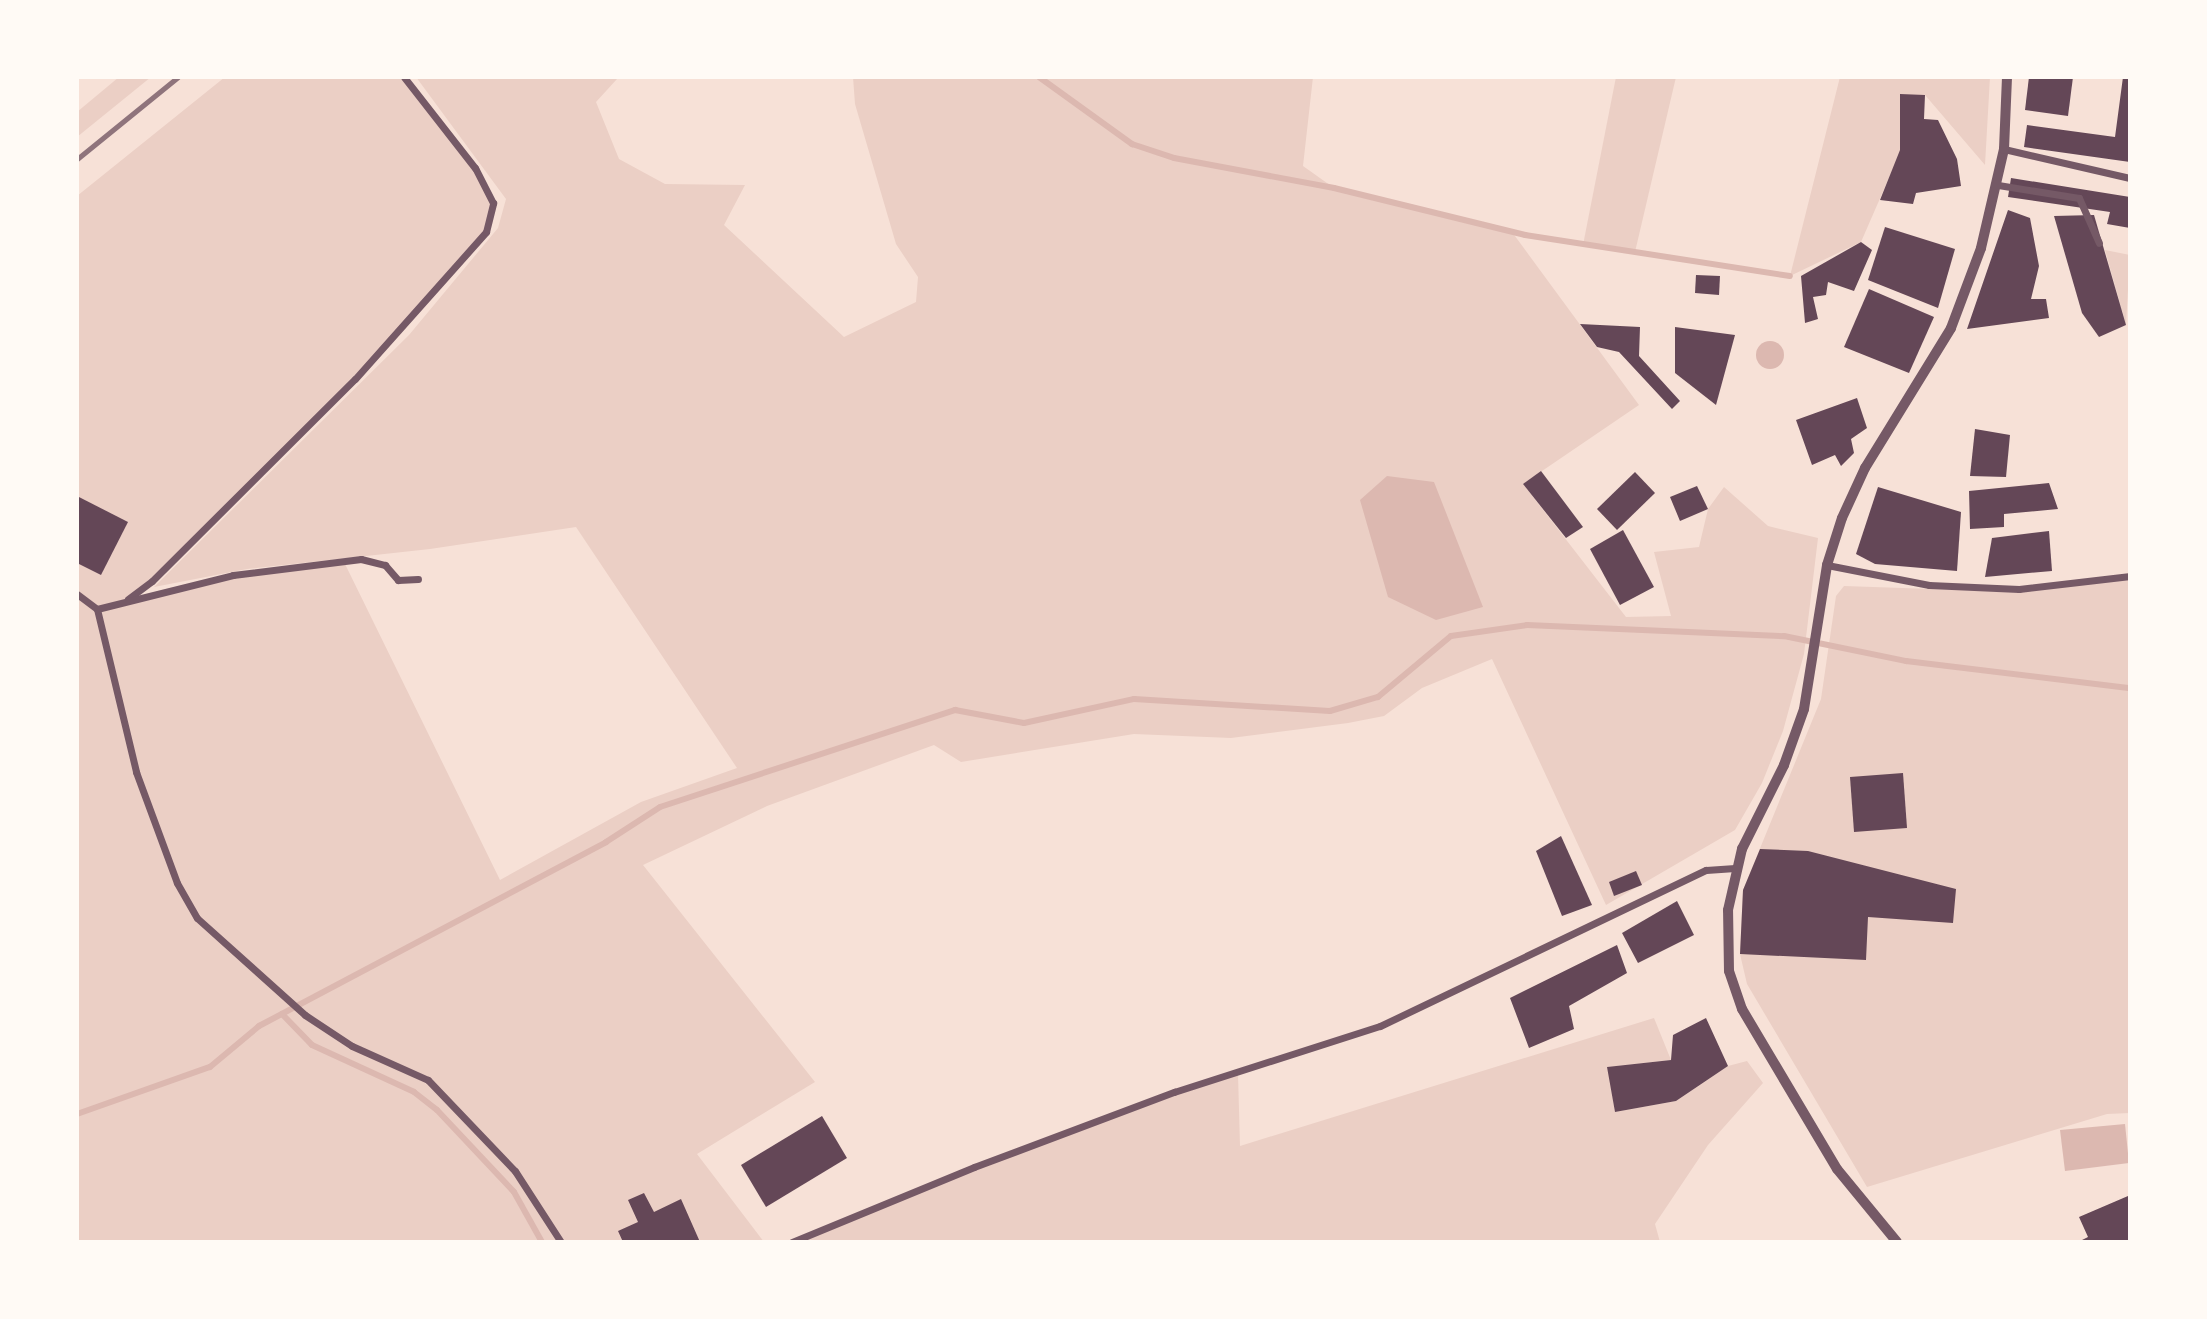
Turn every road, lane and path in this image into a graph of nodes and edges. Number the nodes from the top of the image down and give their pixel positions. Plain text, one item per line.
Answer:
1 (404, 77) edge
2 (2007, 77) edge
3 (2004, 149) junction
4 (2130, 178) edge
5 (1997, 184) junction
6 (2098, 243) dead end
7 (1827, 565) junction
8 (2130, 576) edge
9 (418, 579) dead end
10 (77, 594) edge
11 (128, 599) junction
12 (97, 609) junction
13 (1735, 868) junction
14 (561, 1242) edge
15 (792, 1242) edge
16 (1897, 1242) edge

1 - 11 street
2 - 3 street
3 - 4 street
3 - 5 street
5 - 6 street
5 - 7 street
7 - 8 street
7 - 13 street
9 - 11 street
10 - 12 street
11 - 12 street
12 - 14 street
13 - 15 street
13 - 16 street

